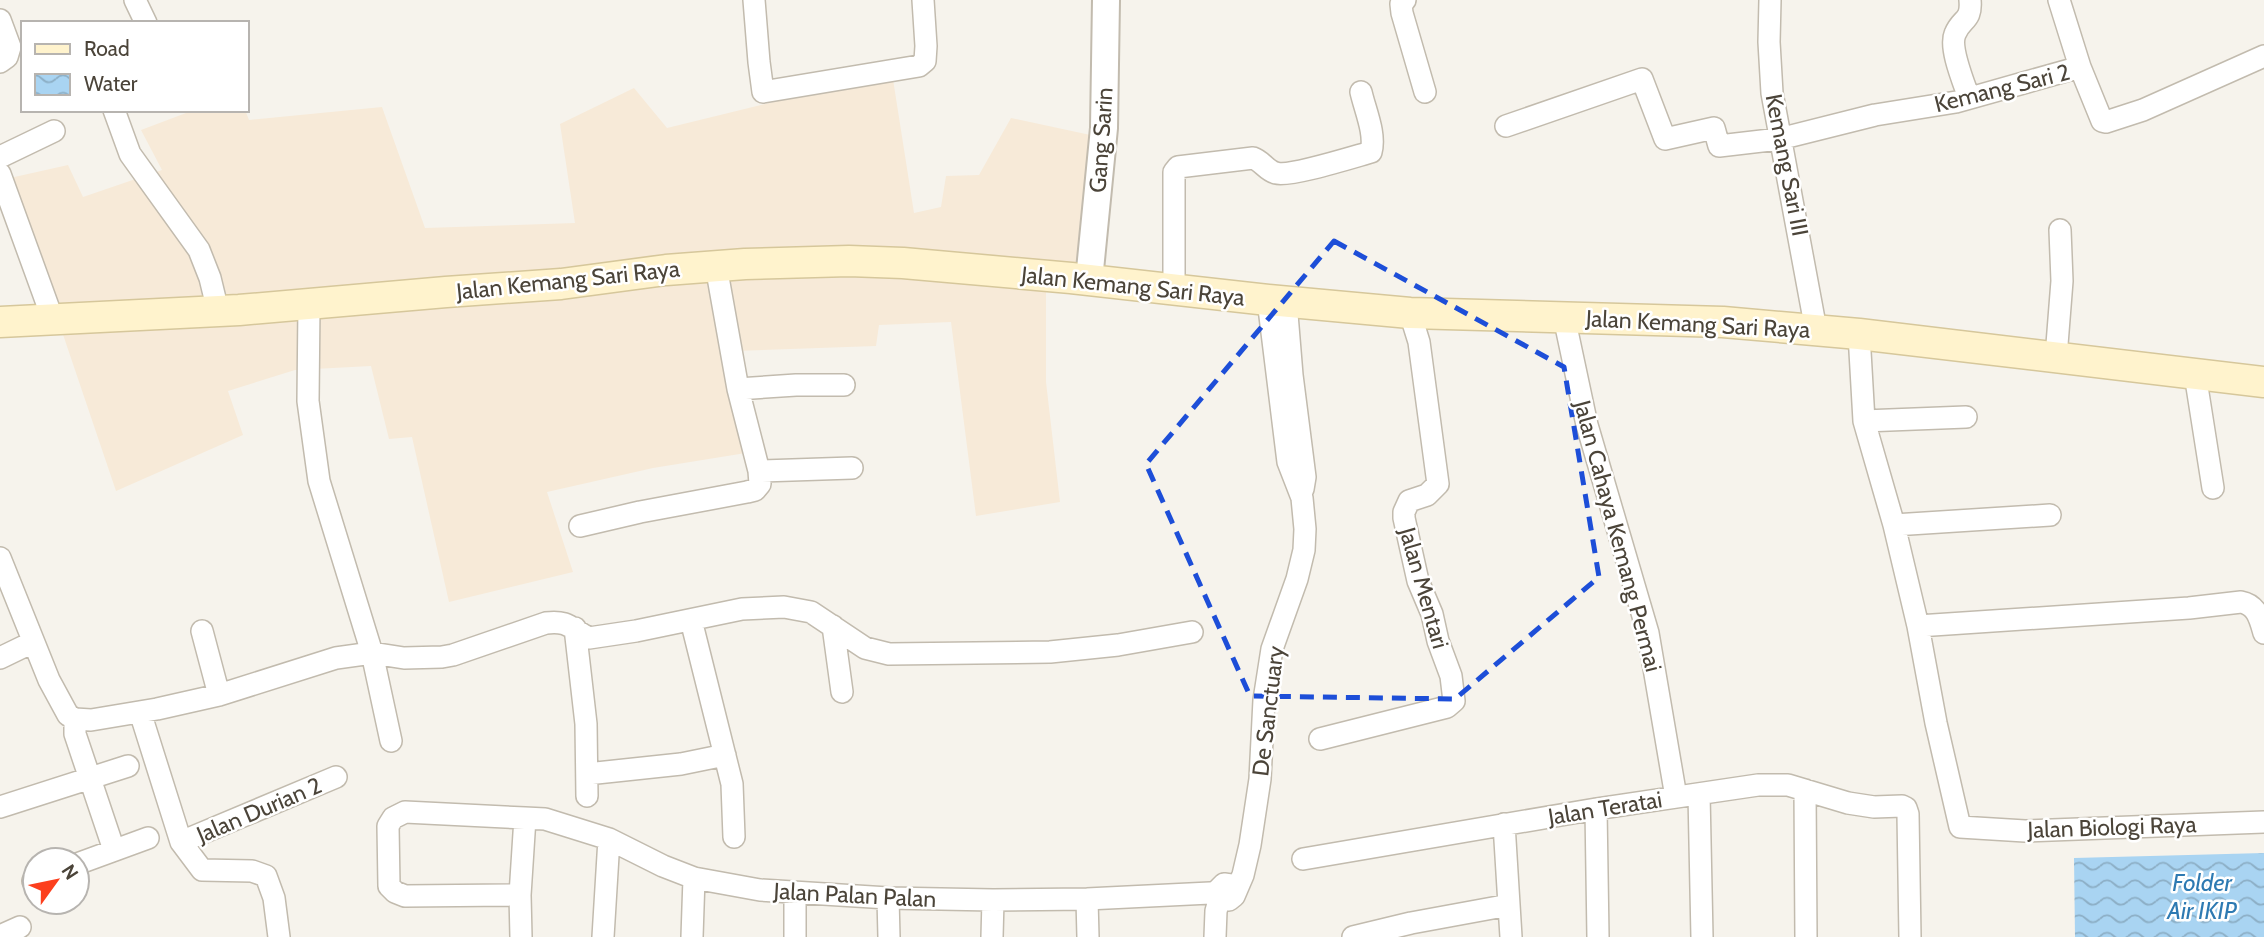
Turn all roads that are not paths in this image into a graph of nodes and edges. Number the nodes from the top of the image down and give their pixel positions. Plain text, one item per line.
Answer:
1 (135, 0) edge
2 (754, 0) edge
3 (923, 0) edge
4 (1107, 0) edge
5 (1770, 0) edge
6 (1970, 0) edge
7 (2059, 0) edge
8 (1399, 1) edge
9 (0, 20) edge
10 (145, 21) edge
11 (2264, 56) edge
12 (0, 62) edge
13 (2080, 67) junction
14 (1361, 92) dead end
15 (1425, 92) dead end
16 (1969, 99) junction
17 (115, 112) edge
18 (1506, 126) dead end
19 (54, 131) dead end
20 (1779, 139) junction
21 (0, 157) edge
22 (0, 174) edge
23 (2060, 230) dead end
24 (716, 266) junction
25 (1089, 280) junction
26 (1174, 289) junction
27 (1277, 301) junction
28 (309, 304) junction
29 (218, 311) junction
30 (1410, 313) junction
31 (1564, 317) junction
32 (53, 320) junction
33 (0, 323) edge
34 (1816, 330) junction
35 (1859, 334) junction
36 (2056, 356) junction
37 (2195, 374) junction
38 (2264, 382) edge
39 (844, 385) dead end
40 (738, 389) junction
41 (1965, 417) dead end
42 (1864, 421) junction
43 (852, 468) dead end
44 (759, 471) junction
45 (2213, 488) dead end
46 (2050, 515) dead end
47 (1894, 525) junction
48 (580, 526) dead end
49 (0, 558) edge
50 (691, 620) junction
51 (833, 626) junction
52 (1918, 626) junction
53 (575, 628) junction
54 (202, 631) dead end
55 (1192, 632) dead end
56 (2264, 633) edge
57 (33, 642) junction
58 (372, 653) junction
59 (0, 658) edge
60 (842, 692) dead end
61 (219, 695) junction
62 (140, 712) junction
63 (75, 727) junction
64 (1320, 739) dead end
65 (391, 741) dead end
66 (725, 755) junction
67 (128, 766) dead end
68 (587, 775) junction
69 (336, 777) dead end
70 (90, 778) junction
71 (1805, 790) junction
72 (1699, 794) junction
73 (587, 796) dead end
74 (1676, 797) junction
75 (0, 807) edge
76 (1596, 808) junction
77 (525, 818) junction
78 (2264, 822) edge
79 (1504, 824) junction
80 (734, 837) dead end
81 (148, 838) dead end
82 (609, 839) junction
83 (181, 842) junction
84 (114, 850) junction
85 (91, 859) edge
86 (1303, 859) dead end
87 (694, 878) junction
88 (795, 893) junction
89 (1223, 893) junction
90 (520, 895) junction
91 (888, 898) junction
92 (1087, 899) junction
93 (993, 900) junction
94 (1509, 905) junction
95 (20, 927) dead end
96 (0, 936) edge
97 (279, 937) edge
98 (521, 937) edge
99 (603, 937) edge
100 (692, 937) edge
101 (795, 937) edge
102 (889, 937) edge
103 (992, 937) edge
104 (1088, 937) edge
105 (1215, 937) edge
106 (1228, 937) edge
107 (1353, 937) edge
108 (1511, 937) edge
109 (1598, 937) edge
110 (1702, 937) edge
111 (1806, 937) edge
112 (1910, 937) edge

1 - 10 street
2 - 3 street
4 - 25 street, Gang Sarin
5 - 20 street, Kemang Sari III
6 - 16 street
7 - 13 street
8 - 15 street
9 - 12 street
11 - 13 street, Kemang Sari 2
13 - 16 street, Kemang Sari 2
14 - 26 street
16 - 20 street, Kemang Sari 2
17 - 29 street
18 - 20 street, Kemang Sari 2
19 - 21 street
20 - 34 street, Kemang Sari III
22 - 32 street
23 - 36 street
24 - 25 main road, Jalan Kemang Sari Raya
24 - 28 main road, Jalan Kemang Sari Raya
24 - 40 street
25 - 26 main road, Jalan Kemang Sari Raya
26 - 27 main road, Jalan Kemang Sari Raya
27 - 30 main road, Jalan Kemang Sari Raya
27 - 89 street, De Sanctuary
28 - 29 main road, Jalan Kemang Sari Raya
28 - 58 street
29 - 32 main road, Jalan Kemang Sari Raya
30 - 31 main road, Jalan Kemang Sari Raya
30 - 64 street, Jalan Mentari
31 - 34 main road, Jalan Kemang Sari Raya
31 - 74 street, Jalan Cahaya Kemang Permai
32 - 33 main road, Jalan Kemang Sari Raya
34 - 35 main road, Jalan Kemang Sari Raya
35 - 36 main road, Jalan Kemang Sari Raya
35 - 42 street
36 - 37 main road, Jalan Kemang Sari Raya
37 - 38 main road, Jalan Kemang Sari Raya
37 - 45 street
39 - 40 street
40 - 44 street
41 - 42 street
42 - 47 street
43 - 44 street
44 - 48 street
46 - 47 street
47 - 52 street
49 - 57 street
50 - 51 street
50 - 53 street
50 - 66 street
51 - 55 street
51 - 60 street
52 - 56 street
52 - 78 street, Jalan Biologi Raya
53 - 58 street
53 - 68 street
54 - 61 street
57 - 59 street
57 - 63 street
58 - 61 street
58 - 65 street
61 - 62 street
62 - 63 street
62 - 83 street
63 - 70 street
66 - 68 street
66 - 80 street
67 - 70 street
68 - 73 street
69 - 83 street, Jalan Durian 2
70 - 75 street
70 - 84 street
71 - 72 street, Jalan Teratai
71 - 111 street
71 - 112 street, Jalan Teratai
72 - 74 street, Jalan Teratai
72 - 110 street
74 - 76 street, Jalan Teratai
76 - 79 street, Jalan Teratai
76 - 109 street
77 - 82 street, Jalan Palan Palan
77 - 90 street
77 - 90 street, Jalan Palan Palan
79 - 86 street, Jalan Teratai
79 - 94 street
81 - 84 street
82 - 87 street, Jalan Palan Palan
82 - 99 street
83 - 97 street
84 - 85 street
87 - 88 street, Jalan Palan Palan
87 - 100 street
88 - 91 street, Jalan Palan Palan
88 - 101 street
89 - 92 street, Jalan Palan Palan
89 - 105 street
89 - 106 street
90 - 98 street
91 - 93 street, Jalan Palan Palan
91 - 102 street
92 - 93 street, Jalan Palan Palan
92 - 104 street
93 - 103 street
94 - 107 street
94 - 108 street
95 - 96 street

